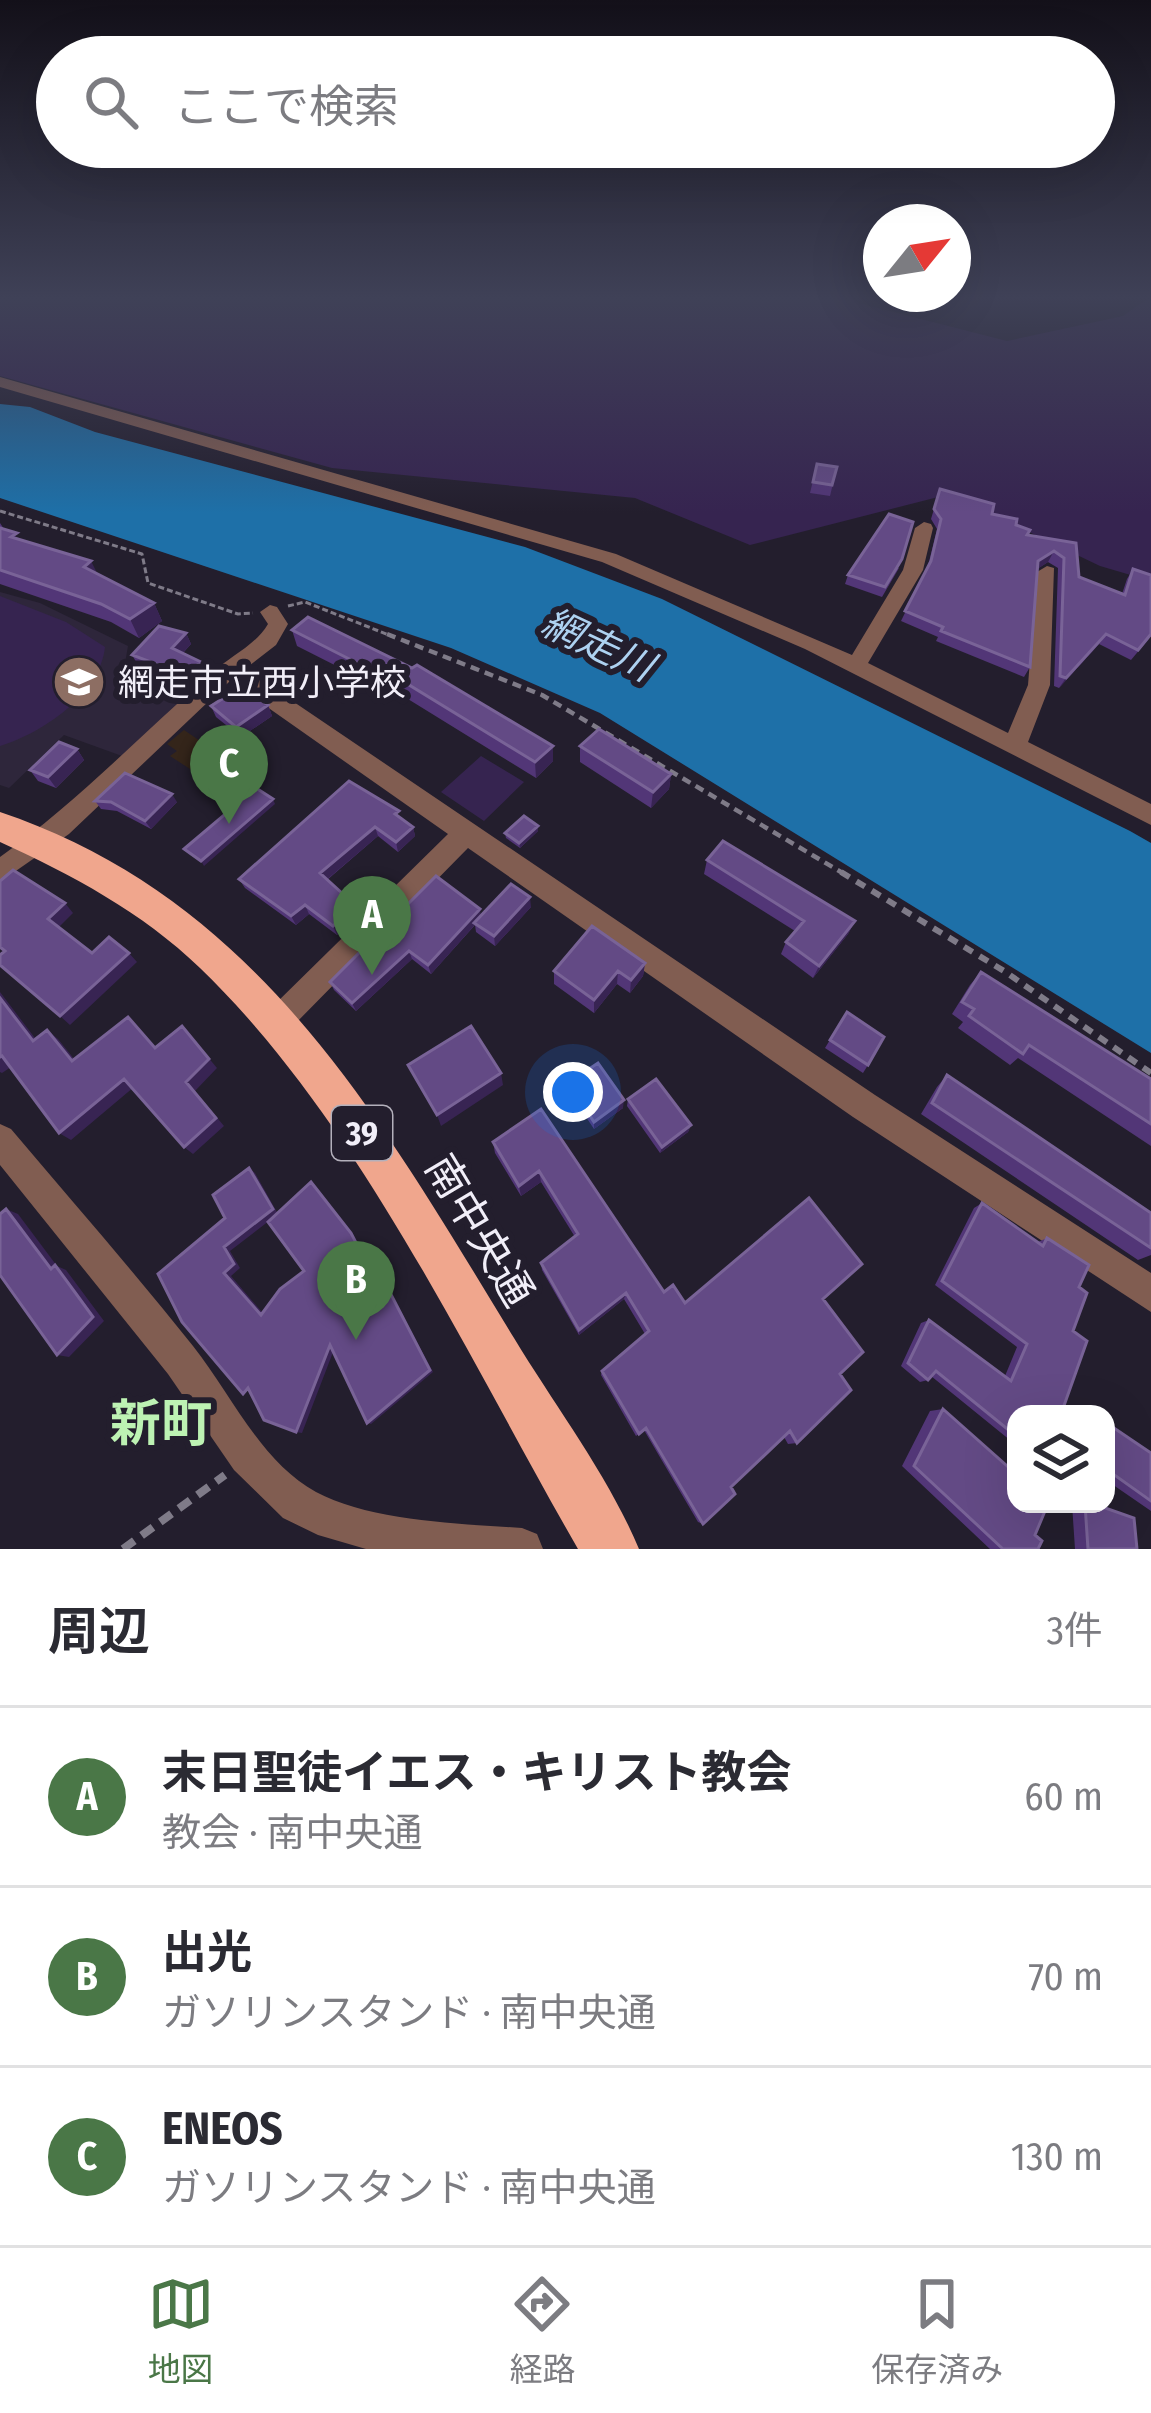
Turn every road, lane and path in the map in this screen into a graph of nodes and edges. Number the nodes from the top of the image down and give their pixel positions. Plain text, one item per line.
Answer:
1 (0, 382) edge
2 (0, 511) edge
3 (924, 528) dead end
4 (1046, 572) edge
5 (305, 602) dead end
6 (270, 612) joint
7 (856, 666) junction
8 (229, 670) junction
9 (1015, 745) junction
10 (1151, 815) edge
11 (0, 826) edge
12 (466, 833) junction
13 (43, 842) junction
14 (0, 871) edge
15 (280, 1018) junction
16 (1151, 1072) edge
17 (0, 1140) edge
18 (1151, 1294) edge
19 (251, 1457) junction
20 (123, 1549) edge
21 (522, 1549) edge
22 (610, 1549) edge

1 - 7 street
2 - 6 path
3 - 7 street
4 - 9 street
5 - 16 path
6 - 8 street
7 - 9 street
8 - 12 street
8 - 13 street
9 - 10 street
11 - 13 highway, 南中央通 / 39
12 - 15 street
12 - 18 street
13 - 14 street
13 - 15 highway, 南中央通 / 39
15 - 22 highway, 南中央通 / 39
17 - 19 street
19 - 20 path
19 - 21 street

